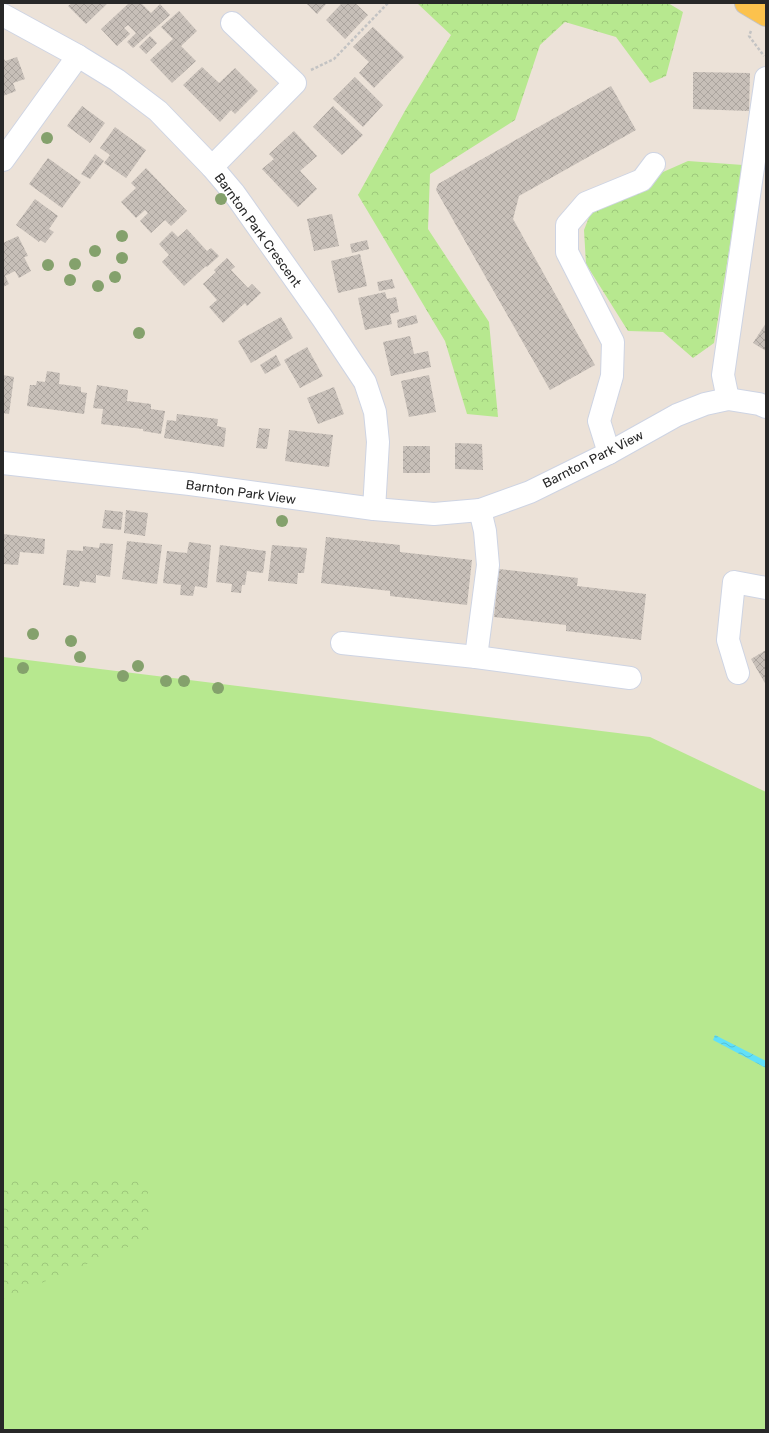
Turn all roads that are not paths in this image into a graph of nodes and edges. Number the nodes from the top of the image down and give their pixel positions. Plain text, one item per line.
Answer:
1 (3, 15) edge
2 (232, 23) dead end
3 (78, 56) junction
4 (766, 78) edge
5 (3, 160) edge
6 (654, 164) dead end
7 (212, 168) junction
8 (728, 399) junction
9 (766, 407) edge
10 (609, 453) junction
11 (3, 463) edge
12 (374, 510) junction
13 (480, 510) junction
14 (766, 588) edge
15 (342, 643) dead end
16 (476, 658) junction
17 (738, 673) dead end
18 (630, 678) dead end

1 - 3 street, Barnton Park Crescent
2 - 7 street
3 - 5 street
3 - 7 street, Barnton Park Crescent
4 - 8 street
6 - 10 street
7 - 12 street, Barnton Park Crescent
8 - 9 street
8 - 10 street, Barnton Park View
10 - 13 street, Barnton Park View
11 - 12 street, Barnton Park View
12 - 13 street, Barnton Park View
13 - 16 street
14 - 17 street
15 - 16 street
16 - 18 street

